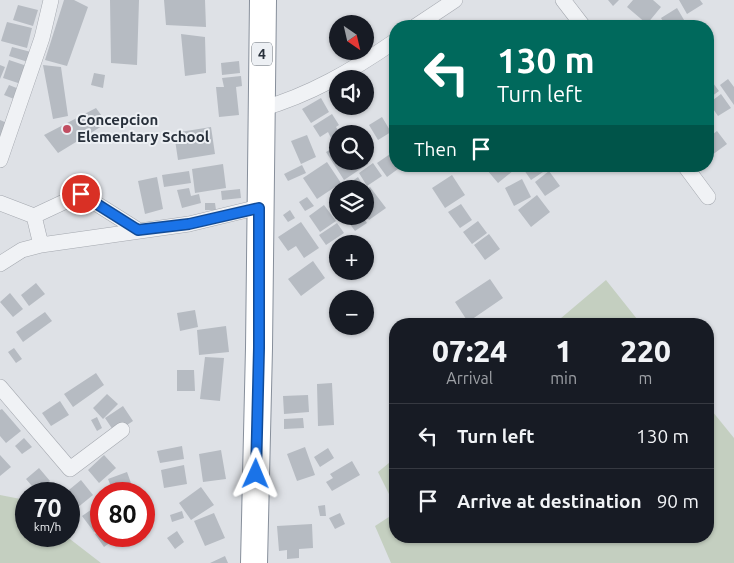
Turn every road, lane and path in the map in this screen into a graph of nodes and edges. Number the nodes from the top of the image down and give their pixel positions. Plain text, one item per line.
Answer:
1 (51, 0) edge
2 (263, 0) edge
3 (455, 0) edge
4 (564, 0) edge
5 (425, 20) edge
6 (579, 20) edge
7 (389, 45) edge
8 (261, 109) junction
9 (0, 160) edge
10 (689, 172) edge
11 (708, 197) dead end
12 (0, 203) edge
13 (259, 208) junction
14 (34, 216) junction
15 (138, 230) junction
16 (41, 245) junction
17 (0, 264) edge
18 (0, 387) edge
19 (122, 430) dead end
20 (254, 563) edge

1 - 9 street
2 - 8 highway, 4
3 - 5 street
4 - 6 street
7 - 8 street
8 - 13 highway, 4
10 - 11 street
12 - 14 street
13 - 15 street
13 - 20 highway, 4
14 - 15 street
14 - 16 street
15 - 16 street
16 - 17 street
18 - 19 street

